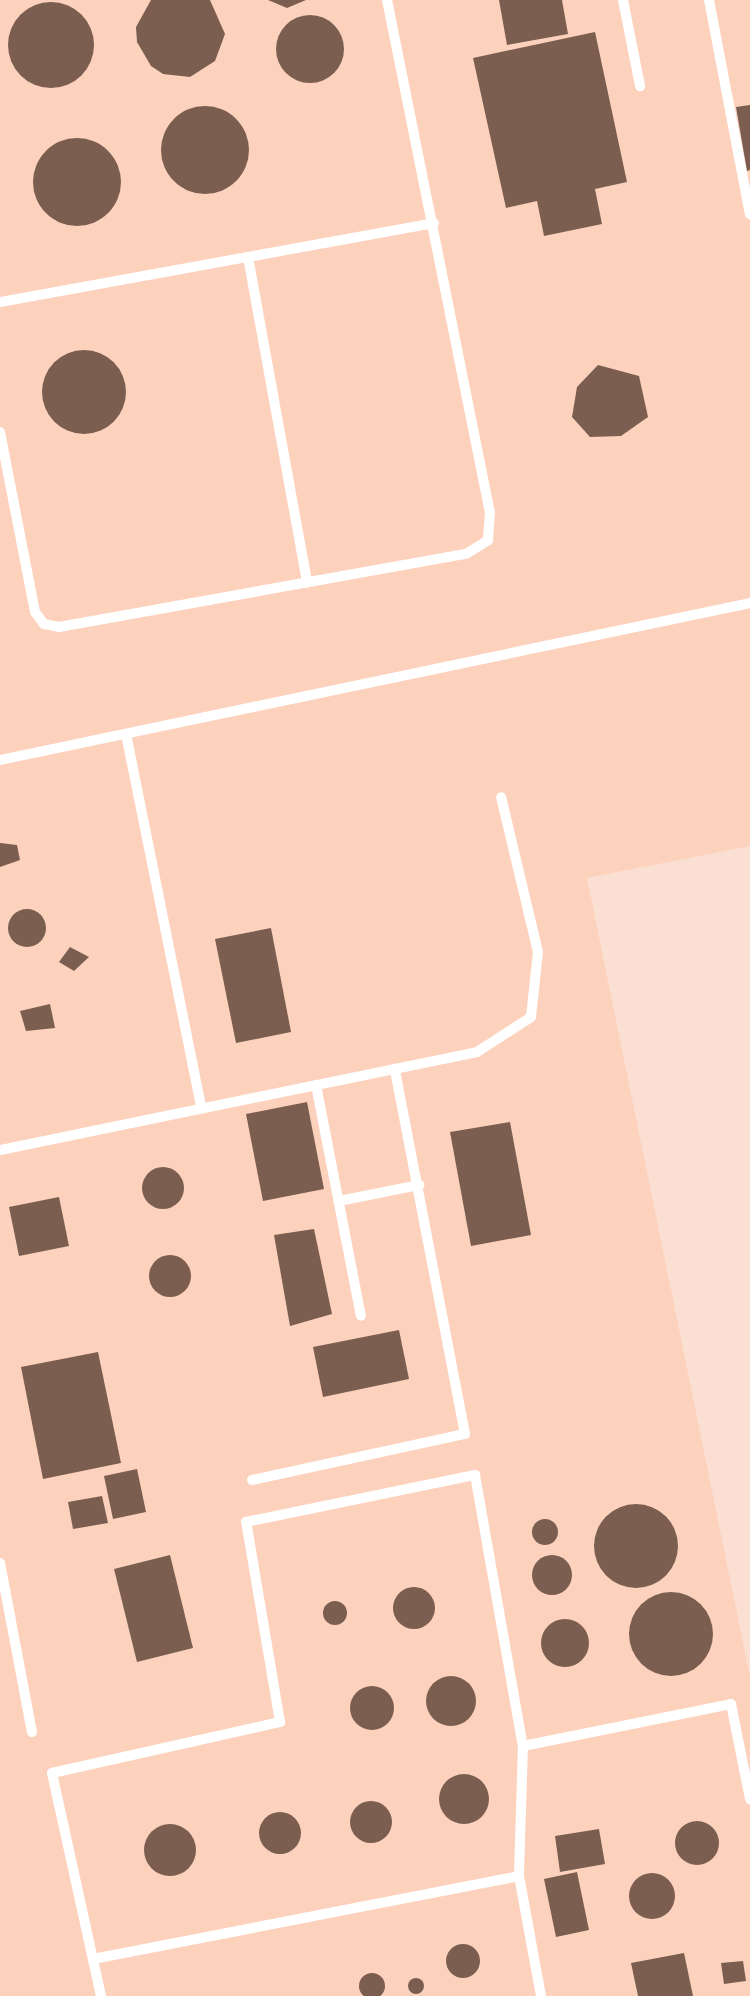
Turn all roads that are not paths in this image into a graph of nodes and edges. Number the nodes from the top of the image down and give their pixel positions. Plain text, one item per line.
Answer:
1 (387, 0) edge
2 (623, 0) edge
3 (709, 0) edge
4 (640, 86) dead end
5 (750, 214) edge
6 (434, 223) junction
7 (248, 257) junction
8 (0, 302) edge
9 (0, 432) edge
10 (307, 583) junction
11 (750, 603) edge
12 (126, 734) junction
13 (0, 760) edge
14 (501, 797) dead end
15 (395, 1069) junction
16 (316, 1085) junction
17 (201, 1107) junction
18 (0, 1150) edge
19 (419, 1185) junction
20 (339, 1201) junction
21 (361, 1316) dead end
22 (252, 1480) dead end
23 (0, 1563) edge
24 (33, 1732) dead end
25 (523, 1746) junction
26 (750, 1799) edge
27 (519, 1876) junction
28 (93, 1959) junction
29 (101, 1996) edge
30 (541, 1996) edge

1 - 6 lane
2 - 4 lane
3 - 5 lane
6 - 7 lane
6 - 10 lane
7 - 8 lane
7 - 10 lane
9 - 10 lane
11 - 12 lane
12 - 13 lane
12 - 17 lane
14 - 15 lane
15 - 16 lane
15 - 19 lane
16 - 17 lane
16 - 20 lane
17 - 18 lane
19 - 20 lane
19 - 22 lane
20 - 21 lane
23 - 24 lane
25 - 26 lane
25 - 27 lane
25 - 28 lane
27 - 28 lane
27 - 30 lane
28 - 29 lane

